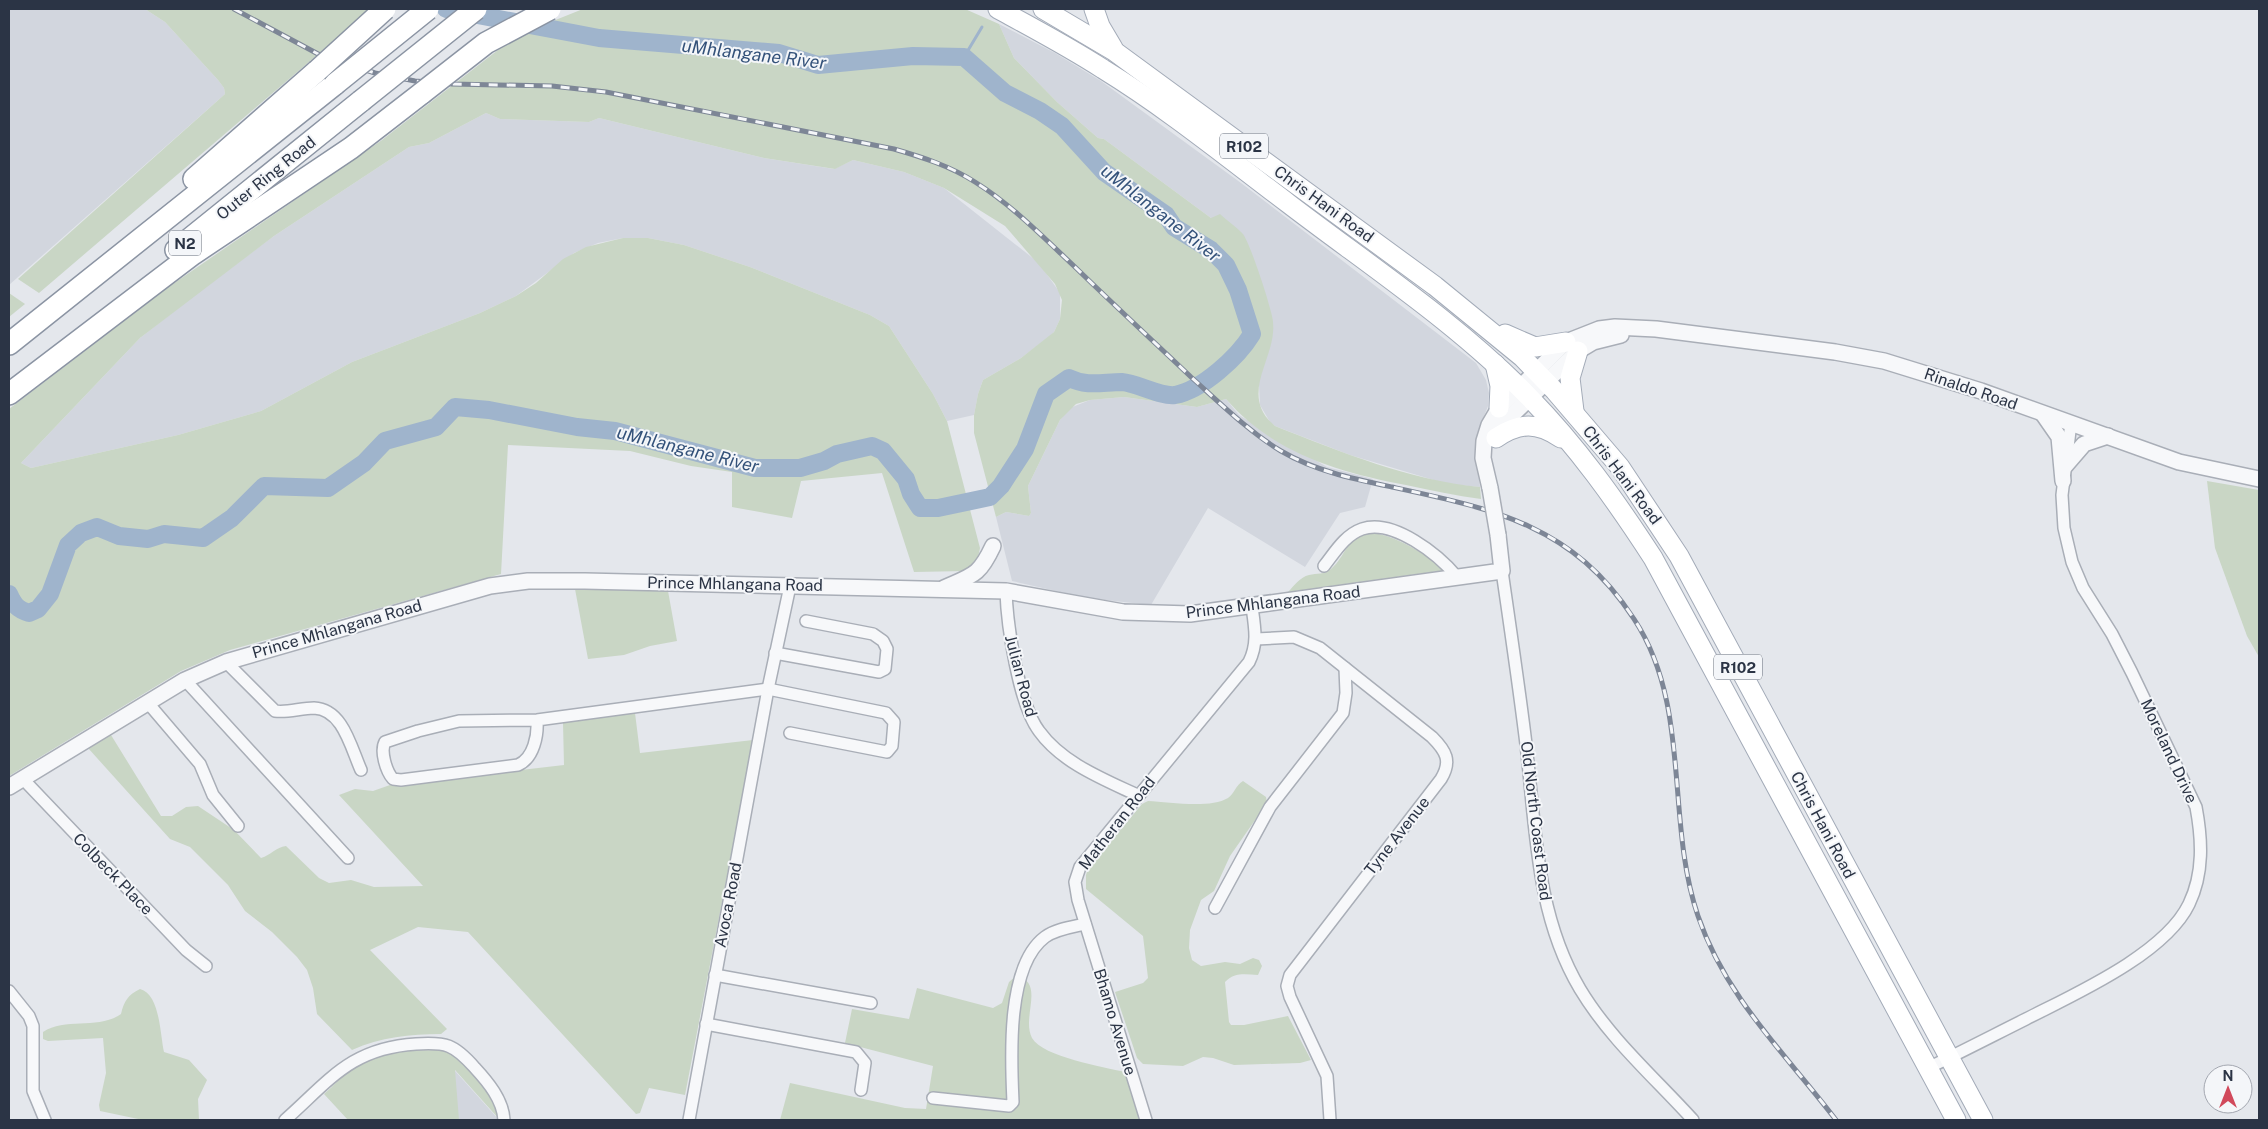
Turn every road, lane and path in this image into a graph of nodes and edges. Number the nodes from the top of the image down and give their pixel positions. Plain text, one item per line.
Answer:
1 (385, 9) edge
2 (428, 9) edge
3 (476, 9) edge
4 (550, 9) edge
5 (998, 9) edge
6 (1094, 9) edge
7 (1048, 10) edge
8 (1036, 29) junction
9 (1114, 51) junction
10 (1477, 320) junction
11 (9, 340) edge
12 (9, 344) edge
13 (1572, 347) junction
14 (1495, 364) junction
15 (1541, 376) junction
16 (9, 385) edge
17 (1525, 392) junction
18 (9, 394) edge
19 (1499, 408) junction
20 (1575, 413) junction
21 (2043, 414) junction
22 (2071, 423) junction
23 (2108, 436) junction
24 (1496, 438) junction
25 (1571, 444) junction
26 (2064, 474) junction
27 (2259, 478) edge
28 (1489, 482) junction
29 (993, 546) dead end
30 (1324, 566) dead end
31 (1502, 570) junction
32 (1457, 577) junction
33 (790, 586) junction
34 (943, 589) junction
35 (1006, 592) junction
36 (1252, 607) junction
37 (806, 621) dead end
38 (1256, 639) junction
39 (775, 653) junction
40 (226, 662) junction
41 (1345, 668) junction
42 (185, 680) junction
43 (768, 689) junction
44 (148, 703) junction
45 (536, 720) junction
46 (790, 733) dead end
47 (360, 770) dead end
48 (23, 779) junction
49 (9, 787) edge
50 (1137, 795) junction
51 (238, 826) dead end
52 (348, 858) dead end
53 (1215, 908) dead end
54 (1085, 924) junction
55 (206, 966) dead end
56 (715, 975) junction
57 (9, 991) edge
58 (871, 1003) dead end
59 (706, 1024) junction
60 (1950, 1058) junction
61 (1928, 1068) junction
62 (861, 1090) dead end
63 (933, 1098) dead end
64 (44, 1120) edge
65 (285, 1120) edge
66 (504, 1120) edge
67 (689, 1120) edge
68 (1146, 1120) edge
69 (1330, 1120) edge
70 (1693, 1120) edge
71 (1956, 1120) edge
72 (1982, 1120) edge

1 - 11 highway, bridge
2 - 12 highway, Outer Ring Road / N2, bridge
3 - 16 highway, Outer Ring Road / N2, bridge
4 - 18 highway, bridge
5 - 8 main road, R102
6 - 9 main road
7 - 8 street, Chris Hani Road
7 - 9 main road, Chris Hani Road / R102
8 - 14 main road, Chris Hani Road / R102
9 - 10 main road, Chris Hani Road / R102
10 - 13 main road
10 - 15 main road, Chris Hani Road / R102
13 - 15 street, Rinaldo Road
13 - 20 main road
13 - 21 street, Rinaldo Road
14 - 17 main road, Chris Hani Road / R102
14 - 19 main road
15 - 17 street, Rinaldo Road
15 - 20 main road, Chris Hani Road / R102
17 - 19 street, Old North Coast Road
17 - 24 street, Old North Coast Road
17 - 25 main road, Chris Hani Road / R102
19 - 28 street, Old North Coast Road
20 - 60 main road, Chris Hani Road / R102
21 - 22 street, Rinaldo Road
21 - 26 street
22 - 23 street, Rinaldo Road
22 - 26 street, Moreland Drive
23 - 26 street
23 - 27 street, Rinaldo Road
24 - 25 main road
24 - 28 street, Old North Coast Road
25 - 61 main road, Chris Hani Road / R102
26 - 60 street, Moreland Drive
28 - 31 street, Old North Coast Road, bridge
29 - 34 street
30 - 32 street
31 - 32 street, Prince Mhlangana Road
31 - 70 street, Old North Coast Road
32 - 36 street, Prince Mhlangana Road
33 - 34 street, Prince Mhlangana Road
33 - 39 street, Avoca Road
33 - 40 street, Prince Mhlangana Road
34 - 35 street, Prince Mhlangana Road
35 - 36 street, Prince Mhlangana Road
35 - 50 street, Julian Road
36 - 38 street, Matheran Road
37 - 39 street
38 - 41 street, Tyne Avenue
38 - 50 street, Matheran Road
39 - 43 street, Avoca Road
40 - 42 street, Prince Mhlangana Road
40 - 47 street
41 - 53 street
41 - 69 street, Tyne Avenue
42 - 44 street, Prince Mhlangana Road
42 - 52 street
43 - 45 street
43 - 46 street
43 - 56 street, Avoca Road
44 - 48 street, Prince Mhlangana Road
44 - 51 street
45 - 45 street
48 - 49 street, Prince Mhlangana Road
48 - 55 street, Colbeck Place
50 - 54 street, Matheran Road
54 - 63 street
54 - 68 street, Bhamo Avenue
56 - 58 street
56 - 59 street, Avoca Road
57 - 64 street
59 - 62 street
59 - 67 street, Avoca Road
60 - 61 street, Moreland Drive
60 - 72 main road, Chris Hani Road / R102
61 - 71 main road, Chris Hani Road / R102
65 - 66 street

